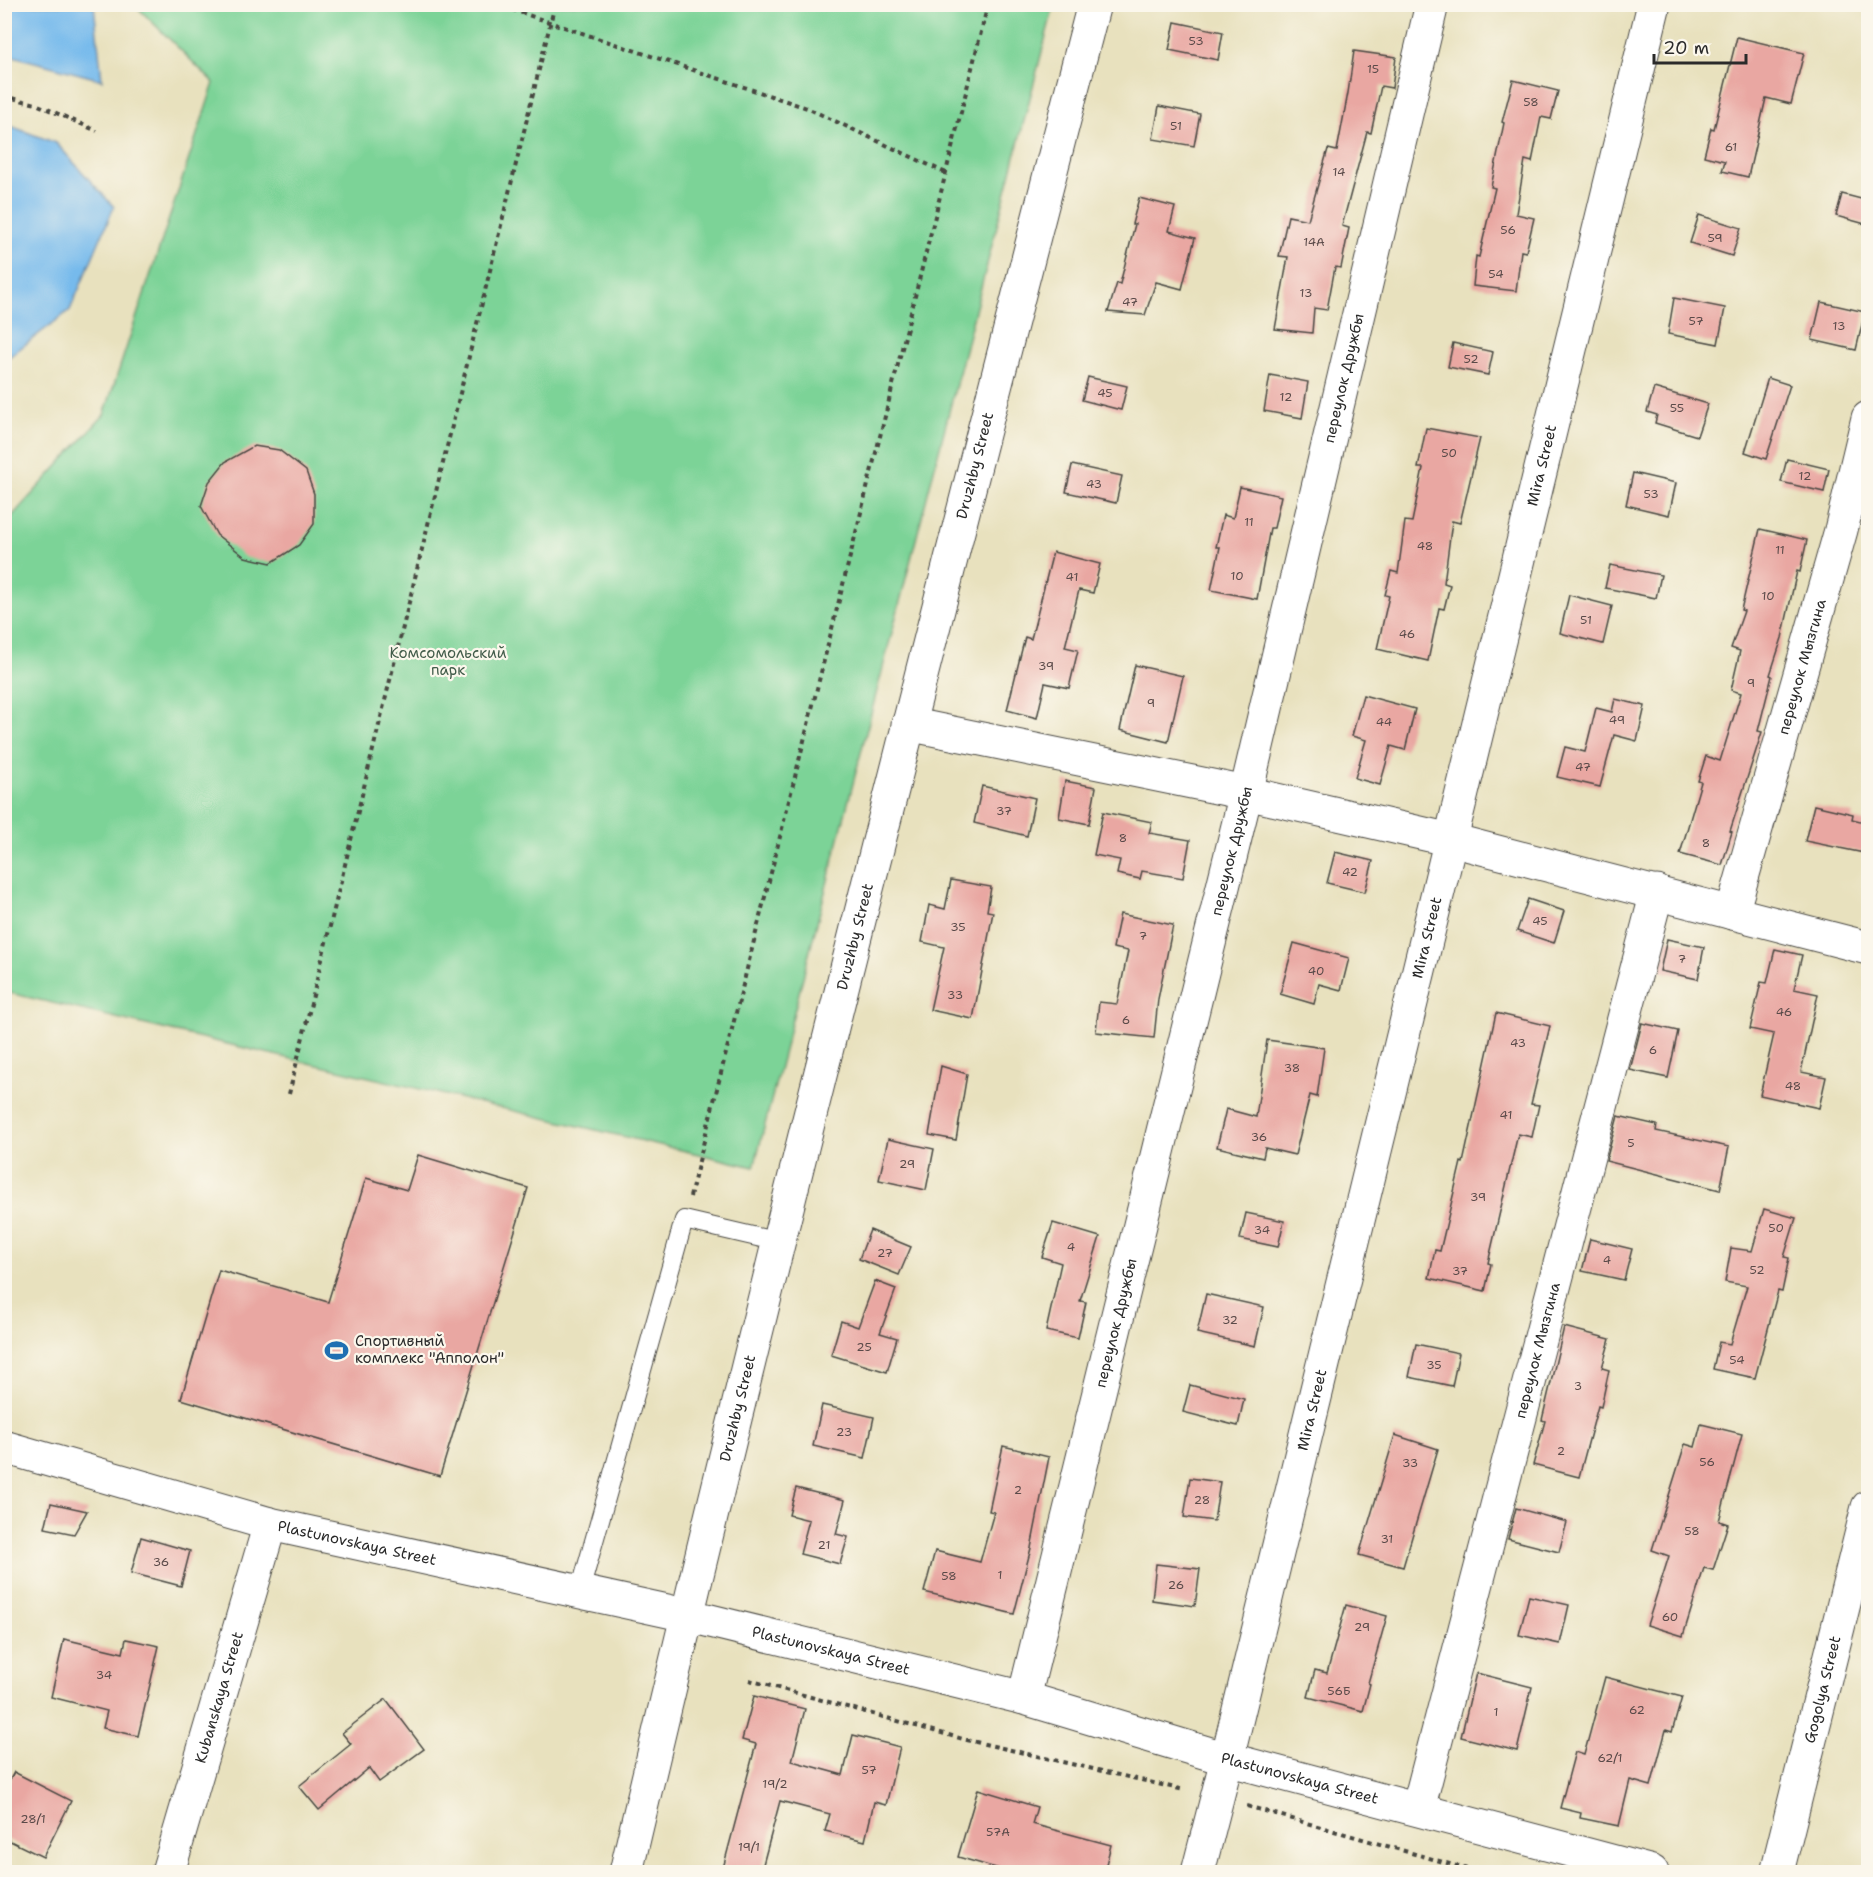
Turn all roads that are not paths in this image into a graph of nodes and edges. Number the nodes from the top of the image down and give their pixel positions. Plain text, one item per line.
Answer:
1 (1094, 4) edge
2 (1432, 4) edge
3 (1654, 4) edge
4 (1869, 418) edge
5 (908, 723) junction
6 (1246, 793) junction
7 (1451, 840) junction
8 (1657, 892) junction
9 (1732, 913) junction
10 (1869, 948) edge
11 (779, 1242) junction
12 (4, 1447) edge
13 (1869, 1507) edge
14 (270, 1524) junction
15 (580, 1592) junction
16 (686, 1615) junction
17 (1024, 1698) junction
18 (1227, 1759) junction
19 (1418, 1809) junction
20 (168, 1872) edge
21 (626, 1872) edge
22 (1198, 1872) edge
23 (1652, 1872) edge
24 (1777, 1872) edge

1 - 5 street, Druzhby Street
2 - 6 street, переулок Дружбы
3 - 7 street, Mira Street
4 - 9 street, переулок Мызгина
5 - 6 street
5 - 11 street, Druzhby Street
6 - 7 street
6 - 17 street, переулок Дружбы
7 - 8 street
7 - 18 street, Mira Street
8 - 9 street
8 - 19 street, переулок Мызгина
9 - 10 street
11 - 15 lane
11 - 16 street, Druzhby Street
12 - 14 street, Plastunovskaya Street
13 - 24 street, Gogolya Street
14 - 15 street, Plastunovskaya Street
14 - 20 street, Kubanskaya Street
15 - 16 street, Plastunovskaya Street
16 - 17 street, Plastunovskaya Street
16 - 21 street, Druzhby Street
17 - 18 street, Plastunovskaya Street
18 - 19 street, Plastunovskaya Street
18 - 22 street, Mira Street
19 - 23 street, Plastunovskaya Street

